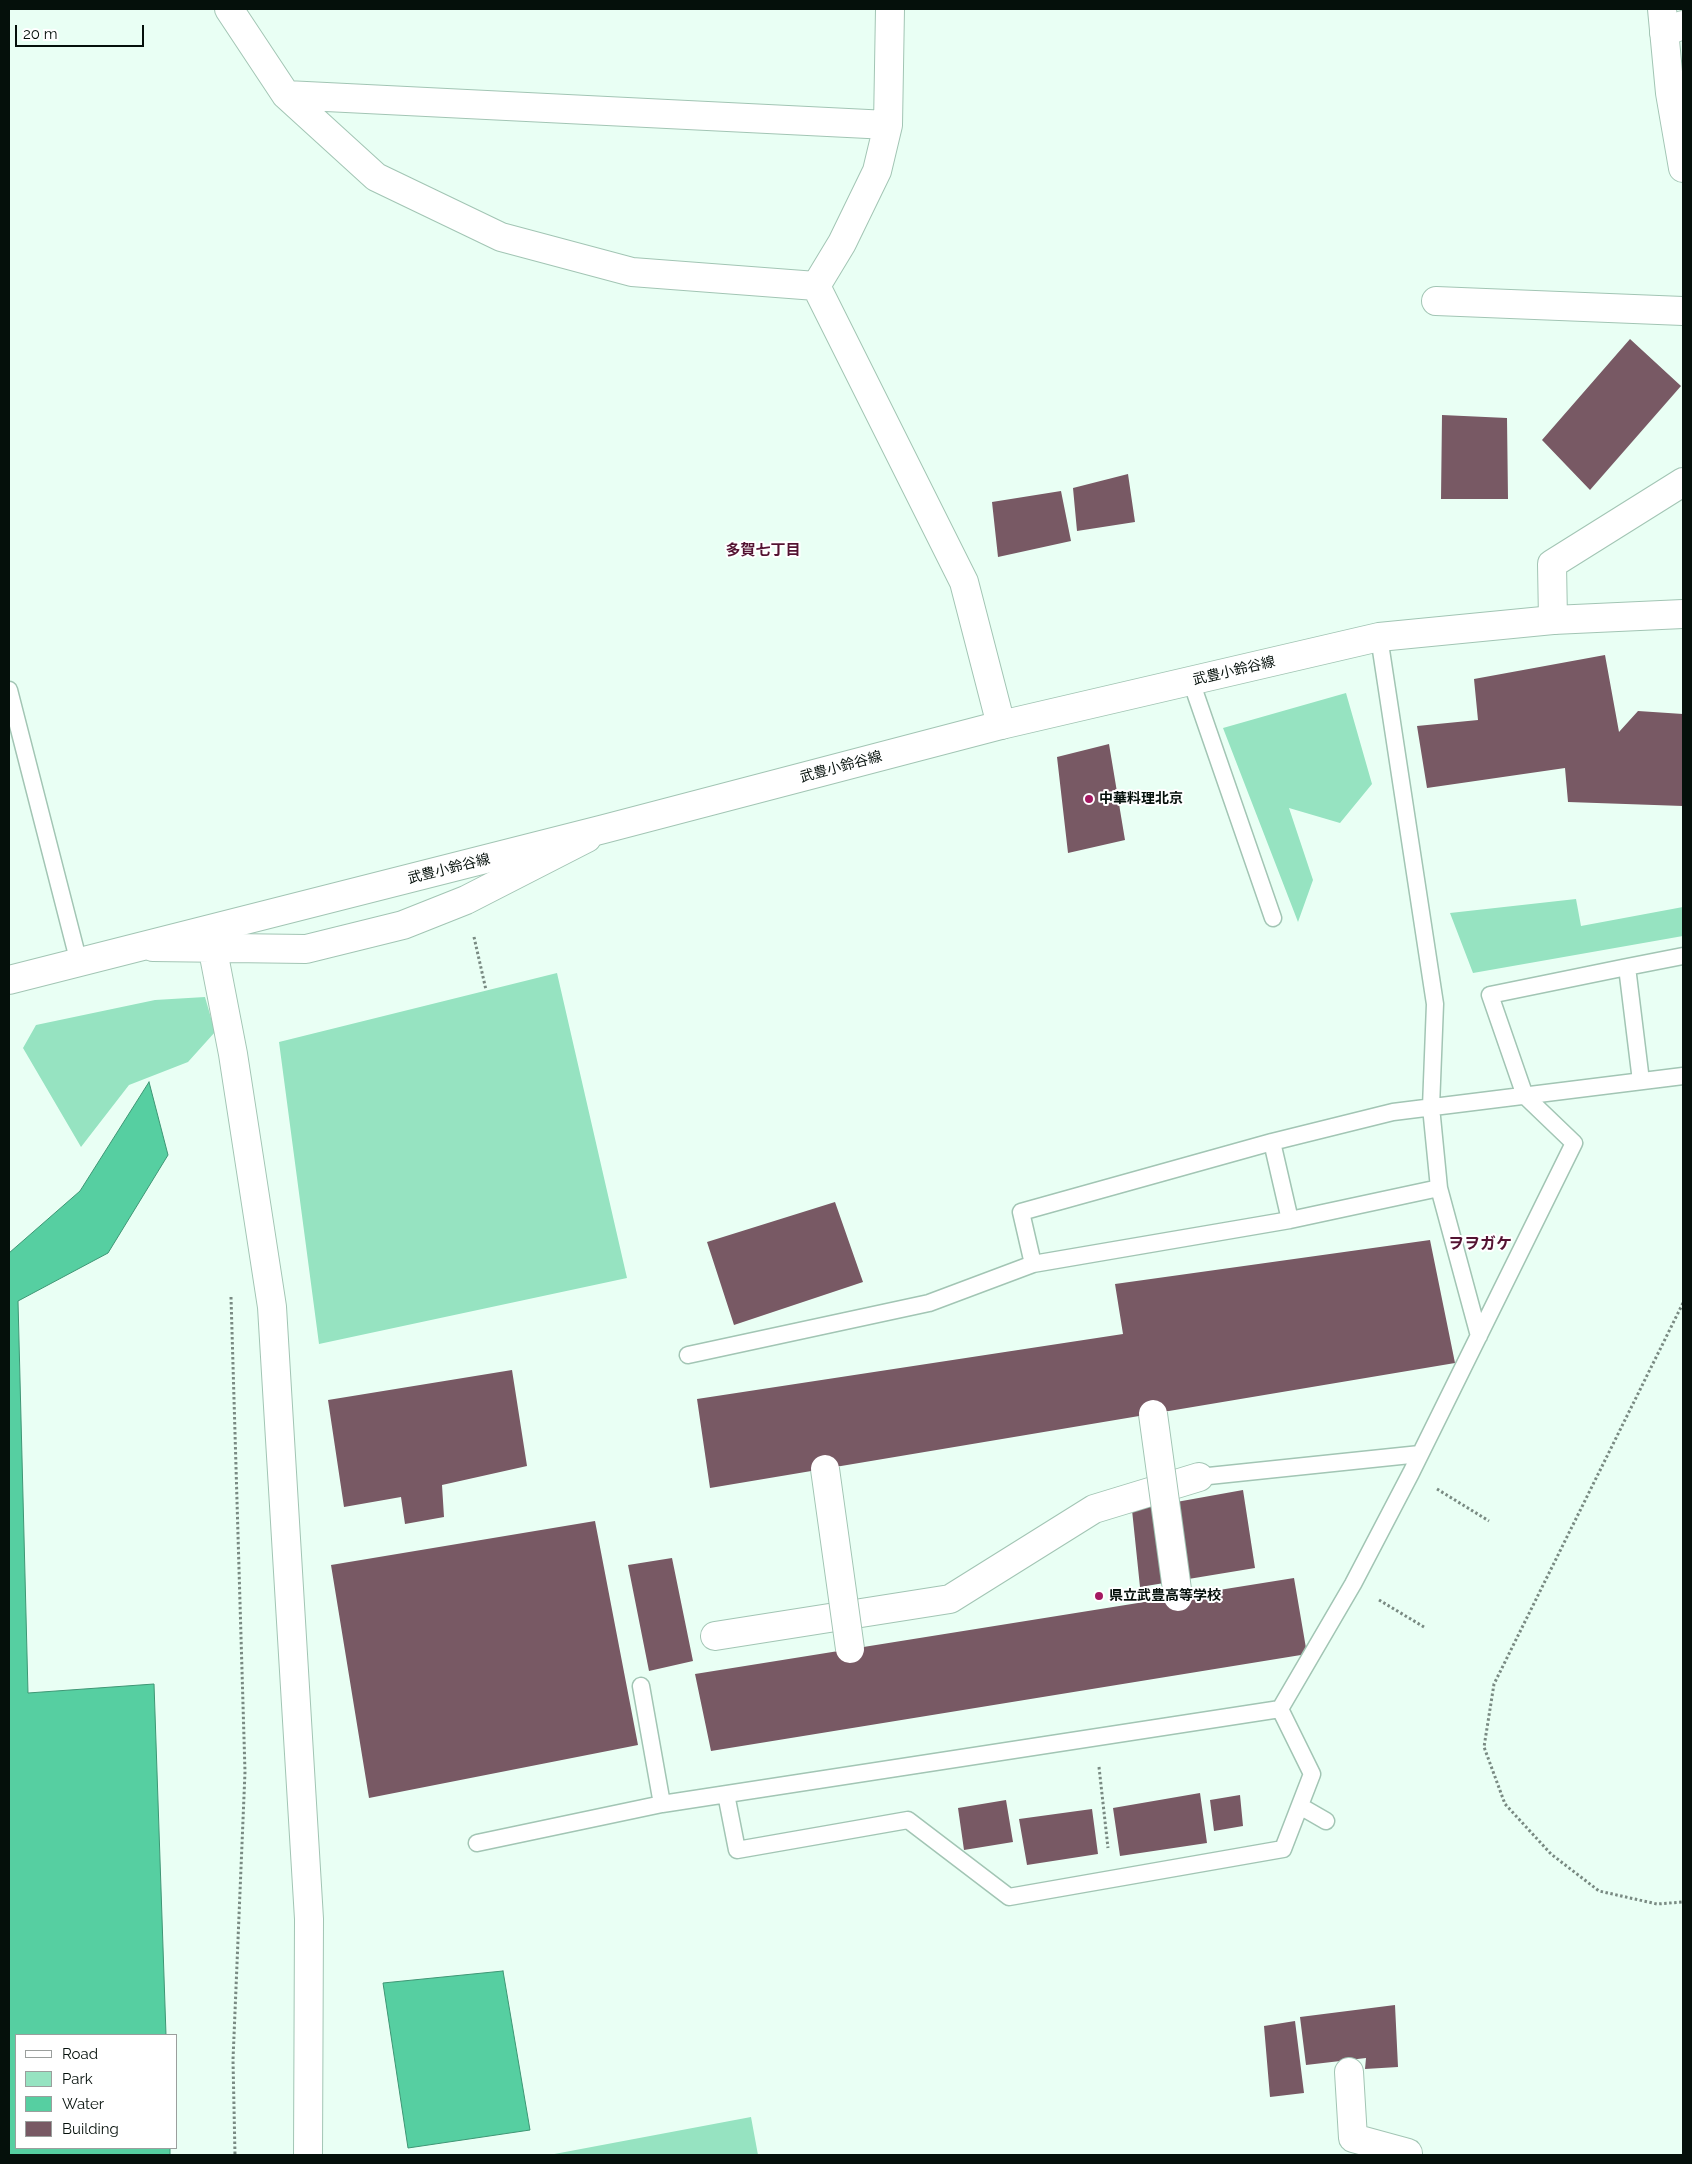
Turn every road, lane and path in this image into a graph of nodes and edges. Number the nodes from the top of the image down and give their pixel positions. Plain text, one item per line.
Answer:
1 (229, 9) edge
2 (890, 9) edge
3 (1670, 22) edge
4 (286, 95) junction
5 (1677, 96) edge
6 (888, 125) junction
7 (1683, 168) edge
8 (816, 286) junction
9 (1436, 301) dead end
10 (1683, 311) edge
11 (1683, 482) edge
12 (1683, 614) edge
13 (1553, 620) junction
14 (1379, 637) junction
15 (1191, 681) junction
16 (9, 690) edge
17 (1002, 725) junction
18 (604, 829) junction
19 (466, 900) junction
20 (1273, 918) dead end
21 (211, 939) junction
22 (1683, 956) edge
23 (79, 963) junction
24 (1628, 967) junction
25 (9, 980) edge
26 (486, 990) dead end
27 (1683, 1076) edge
28 (1641, 1081) junction
29 (1525, 1096) junction
30 (1431, 1107) junction
31 (1272, 1142) junction
32 (1439, 1188) junction
33 (1290, 1220) junction
34 (1033, 1264) junction
35 (230, 1293) dead end
36 (1683, 1302) edge
37 (1479, 1336) junction
38 (688, 1355) dead end
39 (1153, 1414) dead end
40 (1420, 1454) junction
41 (825, 1469) dead end
42 (1411, 1473) junction
43 (1199, 1477) joint
44 (1488, 1520) dead end
45 (1353, 1584) junction
46 (1178, 1597) dead end
47 (1424, 1627) dead end
48 (715, 1636) dead end
49 (850, 1649) dead end
50 (641, 1686) dead end
51 (1280, 1709) junction
52 (1096, 1737) junction
53 (726, 1794) junction
54 (662, 1804) junction
55 (1300, 1806) junction
56 (1326, 1821) dead end
57 (477, 1843) dead end
58 (1111, 1879) junction
59 (1683, 1902) edge
60 (1348, 2072) dead end
61 (235, 2155) edge
62 (308, 2155) edge
63 (1408, 2155) edge

1 - 4 street
2 - 6 street
3 - 5 street
4 - 6 street
4 - 8 street
5 - 7 street
6 - 8 street
8 - 17 street
9 - 10 street
11 - 13 street
12 - 13 street, 武豊小鈴谷線
13 - 14 street, 武豊小鈴谷線
14 - 15 street, 武豊小鈴谷線
14 - 30 lane
15 - 17 street, 武豊小鈴谷線
15 - 20 lane
16 - 23 lane
17 - 18 street, 武豊小鈴谷線
18 - 19 street
18 - 21 street, 武豊小鈴谷線
19 - 21 street
19 - 26 path
21 - 23 street, 武豊小鈴谷線
21 - 62 street
22 - 24 lane
23 - 25 street, 武豊小鈴谷線
24 - 28 lane
24 - 29 lane
27 - 28 lane
28 - 29 lane
29 - 30 lane
29 - 37 lane
30 - 31 lane
30 - 32 lane
31 - 33 lane
31 - 34 lane
32 - 33 lane
32 - 37 lane
33 - 34 lane
34 - 38 lane
35 - 61 path
36 - 59 path
37 - 40 lane
39 - 46 street, bridge
40 - 42 lane
40 - 43 lane
41 - 49 street, bridge
42 - 44 path
42 - 45 lane
43 - 48 street
45 - 47 path
45 - 51 lane
50 - 54 lane
51 - 52 lane
51 - 55 lane
52 - 53 lane
52 - 58 path
53 - 54 lane
53 - 58 lane
54 - 57 lane
55 - 56 lane
55 - 58 lane
60 - 63 street

